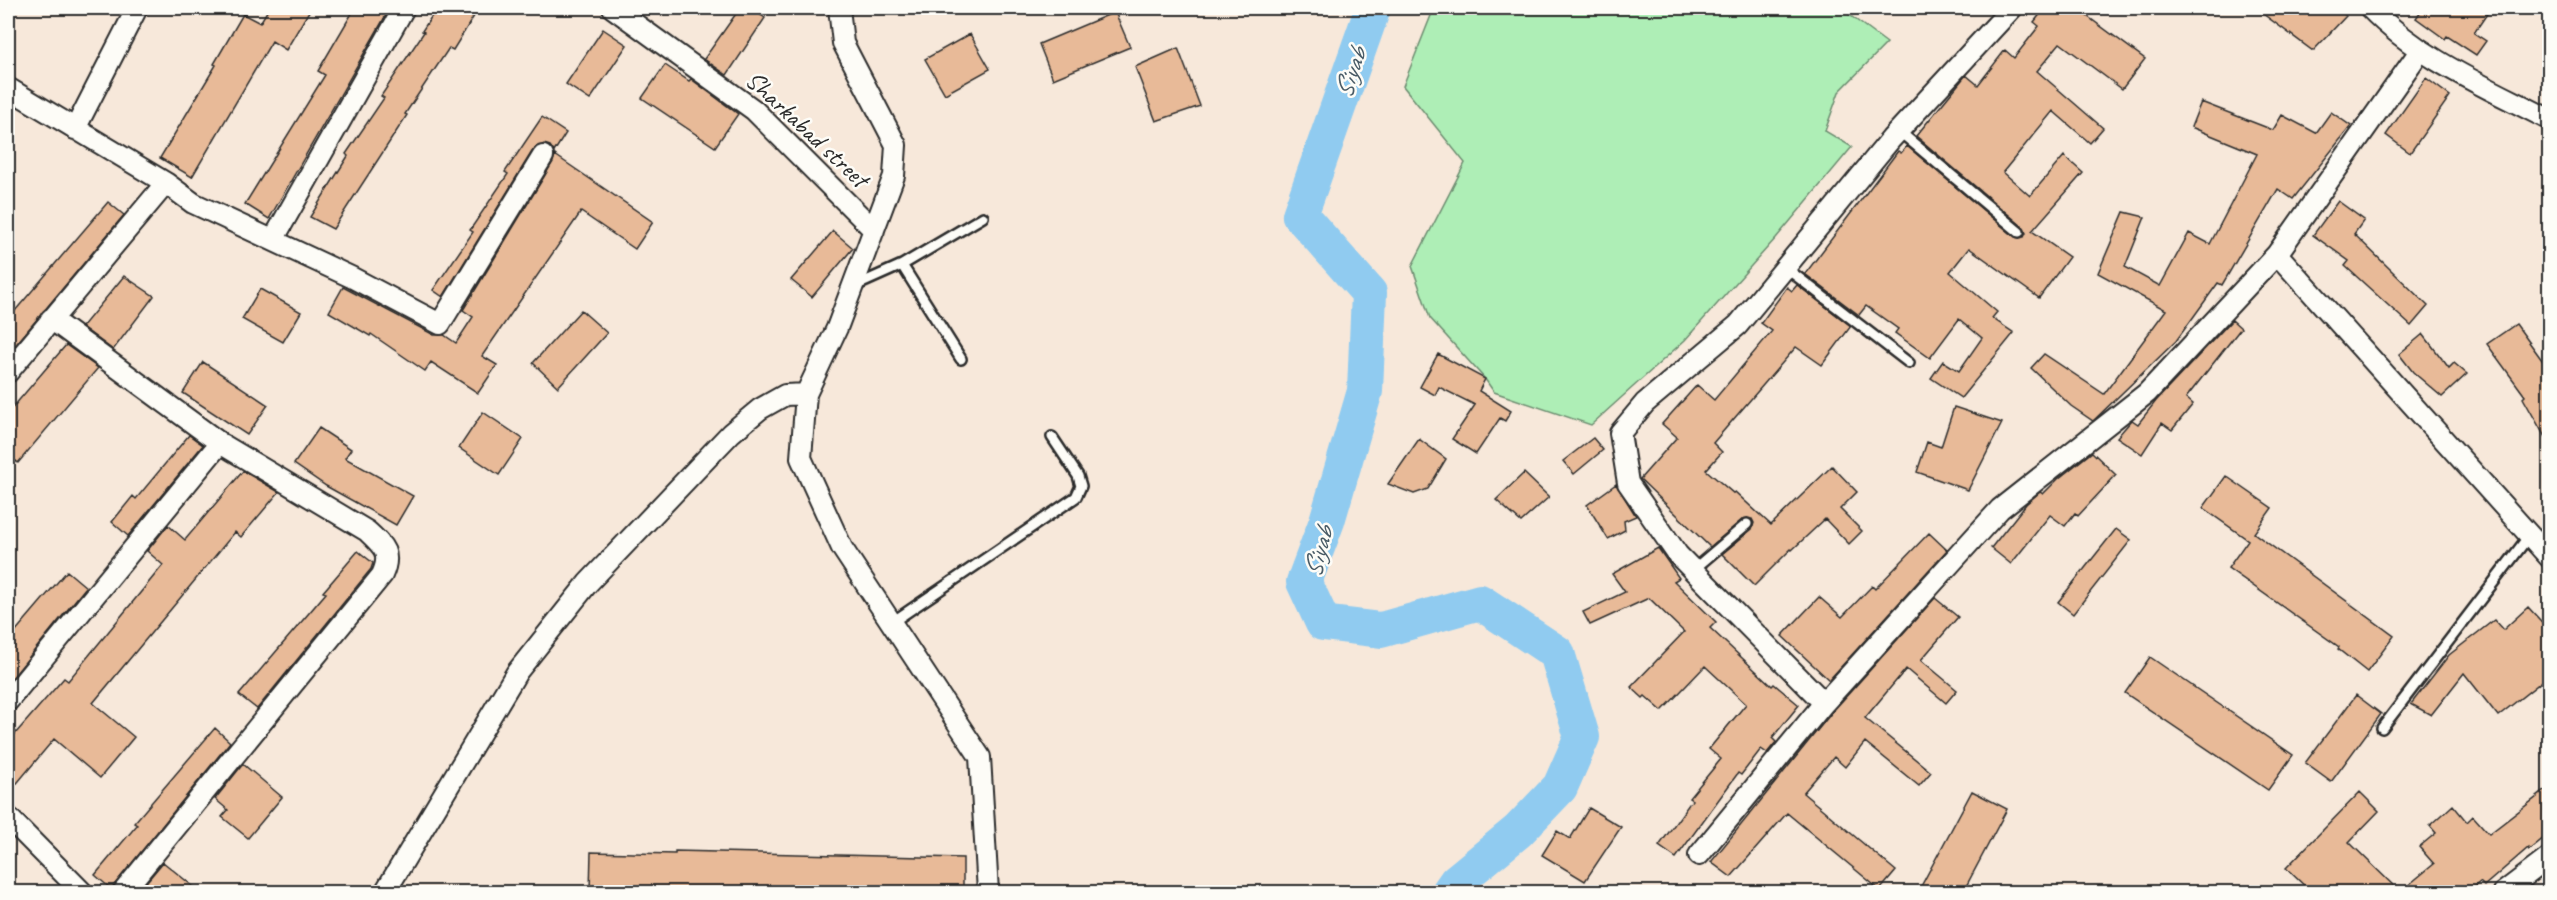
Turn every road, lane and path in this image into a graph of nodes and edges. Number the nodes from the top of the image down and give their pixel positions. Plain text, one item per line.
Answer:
1 (137, 8) edge
2 (404, 8) edge
3 (613, 8) edge
4 (839, 8) edge
5 (2012, 8) edge
6 (2370, 8) edge
7 (2420, 51) junction
8 (8, 88) edge
9 (2550, 120) edge
10 (75, 129) junction
11 (1899, 131) junction
12 (543, 156) dead end
13 (166, 183) junction
14 (983, 217) dead end
15 (874, 230) junction
16 (2019, 232) dead end
17 (273, 240) junction
18 (2277, 254) junction
19 (902, 265) junction
20 (1786, 268) junction
21 (853, 286) junction
22 (51, 319) junction
23 (961, 359) dead end
24 (1909, 363) dead end
25 (8, 372) edge
26 (806, 394) junction
27 (1052, 437) dead end
28 (220, 443) junction
29 (1747, 524) dead end
30 (2529, 536) junction
31 (2550, 558) edge
32 (1693, 570) junction
33 (891, 623) junction
34 (8, 701) edge
35 (1824, 703) junction
36 (2382, 728) dead end
37 (8, 818) edge
38 (1699, 855) dead end
39 (2550, 857) edge
40 (82, 892) edge
41 (123, 892) edge
42 (385, 892) edge
43 (988, 892) edge
44 (2504, 892) edge

1 - 10 street
2 - 17 street
3 - 15 street, Sharkabad street
4 - 15 street
5 - 11 street
6 - 7 street
7 - 9 street
7 - 18 street
8 - 10 street
10 - 13 street
11 - 16 lane
11 - 20 street
12 - 17 street
13 - 17 street
13 - 22 street
14 - 19 lane
15 - 21 street
18 - 30 street
18 - 35 street
19 - 21 lane
19 - 23 lane
20 - 24 lane
20 - 32 street
21 - 26 street
22 - 25 street
22 - 28 street
26 - 33 street
26 - 42 street
27 - 33 lane
28 - 34 street
28 - 41 street
29 - 32 lane
30 - 31 street
30 - 36 lane
32 - 35 street
33 - 43 street
35 - 38 street
37 - 40 street
39 - 44 street

